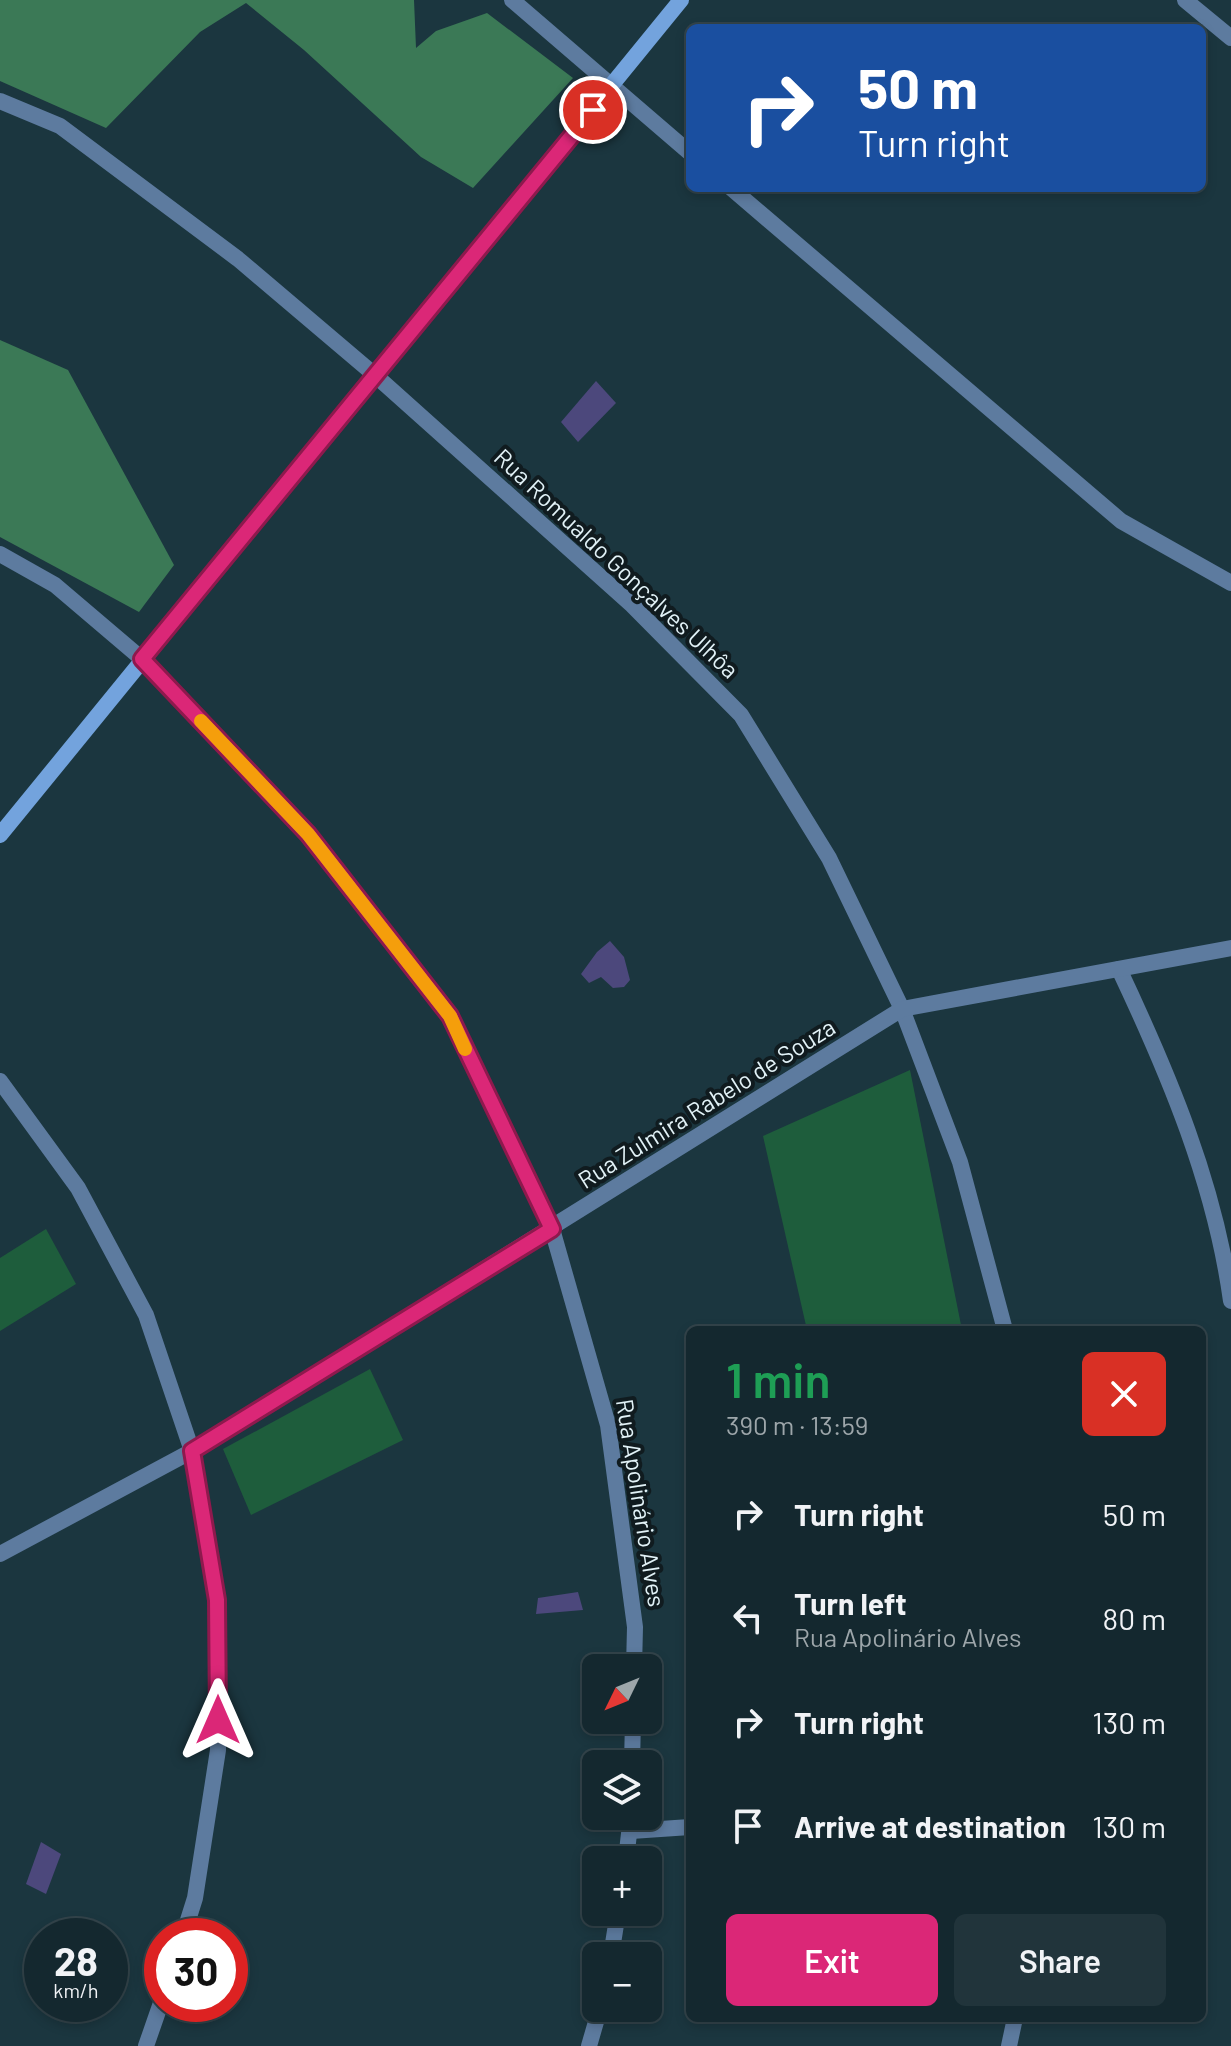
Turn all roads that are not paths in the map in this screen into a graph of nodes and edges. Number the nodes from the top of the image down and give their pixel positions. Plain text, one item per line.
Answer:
1 (512, 0) edge
2 (681, 0) edge
3 (1185, 0) edge
4 (1231, 38) edge
5 (613, 86) junction
6 (0, 101) edge
7 (686, 150) edge
8 (736, 192) edge
9 (376, 376) junction
10 (0, 554) edge
11 (1231, 583) edge
12 (142, 659) junction
13 (0, 835) edge
14 (1231, 948) edge
15 (1119, 969) junction
16 (902, 1009) junction
17 (0, 1081) edge
18 (552, 1229) junction
19 (1231, 1301) edge
20 (1004, 1326) edge
21 (192, 1451) junction
22 (0, 1554) edge
23 (634, 1654) edge
24 (662, 1825) edge
25 (686, 1827) edge
26 (189, 1918) edge
27 (154, 2022) edge
28 (596, 2022) edge
29 (1014, 2022) edge
30 (146, 2046) edge
31 (589, 2046) edge
32 (1009, 2046) edge

1 - 5 street
2 - 5 street
3 - 4 street
5 - 7 street
5 - 9 street
6 - 9 street, Rua Romualdo Gonçalves Ulhôa
8 - 11 street
9 - 12 street
9 - 16 street, Rua Romualdo Gonçalves Ulhôa
10 - 12 street, Rua Apolinário Alves
12 - 13 street
12 - 18 street, Rua Apolinário Alves
14 - 15 street, Rua Zulmira Rabelo de Souza
15 - 16 street, Rua Zulmira Rabelo de Souza
15 - 19 street
16 - 18 street, Rua Zulmira Rabelo de Souza
16 - 20 street, Rua Romualdo Gonçalves Ulhôa
17 - 21 street
18 - 21 street, Rua Zulmira Rabelo de Souza
18 - 23 street, Rua Apolinário Alves
21 - 22 street, Rua Zulmira Rabelo de Souza
21 - 26 street
24 - 25 street
27 - 30 street
28 - 31 street
29 - 32 street

